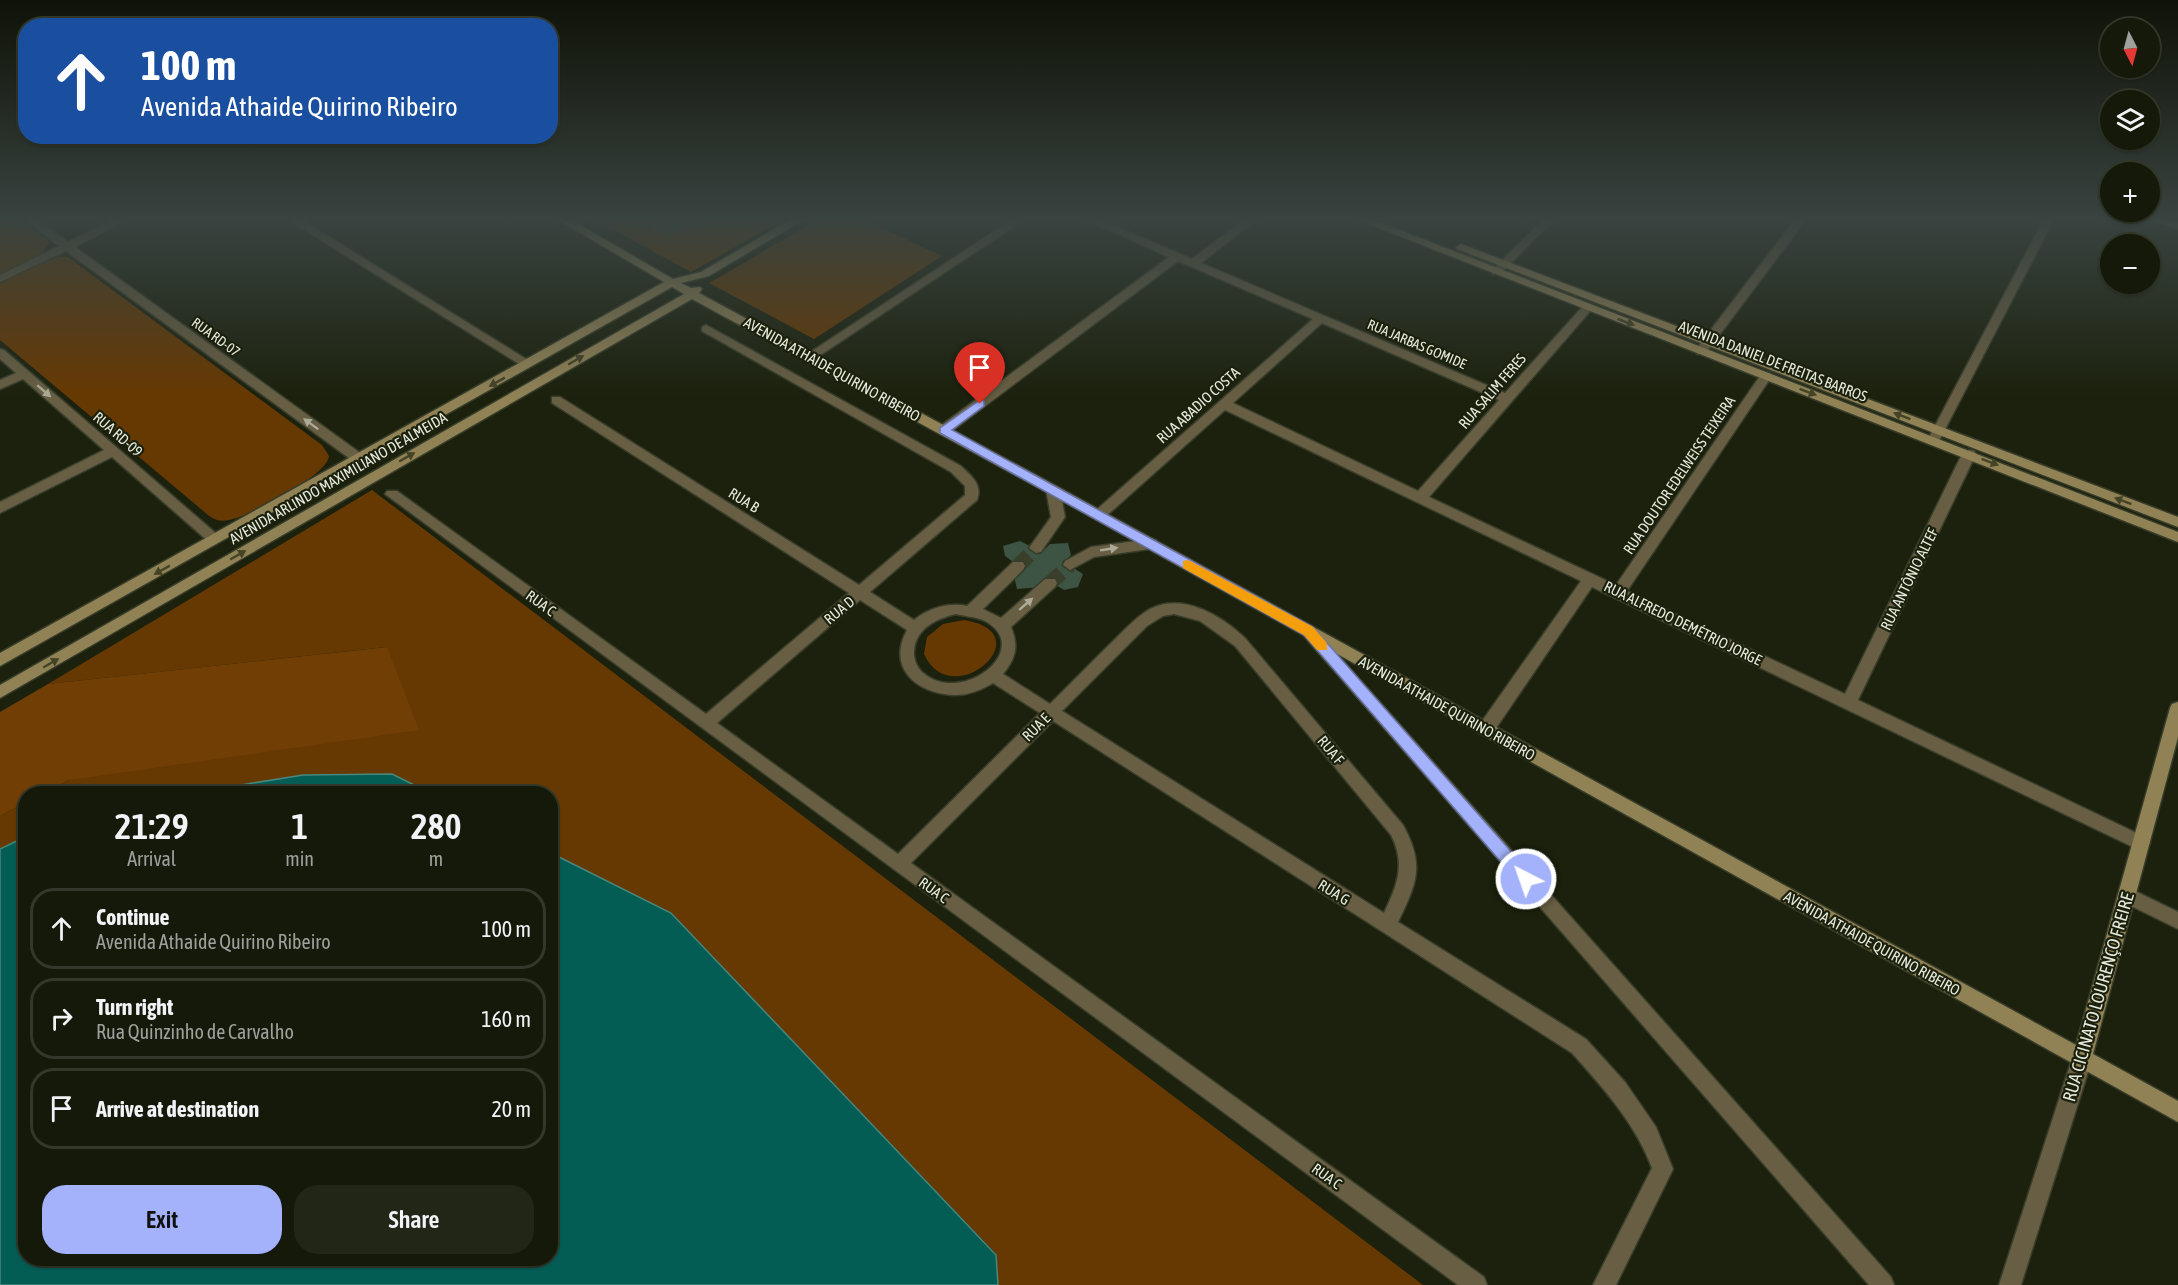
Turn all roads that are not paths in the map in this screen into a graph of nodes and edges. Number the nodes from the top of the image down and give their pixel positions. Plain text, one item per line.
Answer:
1 (106, 277) edge
2 (386, 277) edge
3 (664, 277) edge
4 (693, 277) edge
5 (703, 277) edge
6 (931, 277) edge
7 (1149, 277) edge
8 (1223, 277) edge
9 (1523, 277) edge
10 (1527, 277) edge
11 (1757, 277) edge
12 (2019, 277) edge
13 (673, 282) junction
14 (692, 294) junction
15 (640, 302) junction
16 (1588, 307) junction
17 (659, 312) junction
18 (1320, 319) junction
19 (706, 329) dead end
20 (1705, 346) junction
21 (0, 353) edge
22 (809, 357) junction
23 (528, 364) junction
24 (24, 374) junction
25 (1766, 376) junction
26 (0, 384) edge
27 (1507, 399) junction
28 (556, 400) dead end
29 (1224, 404) junction
30 (944, 430) junction
31 (1936, 435) junction
32 (113, 452) junction
33 (1969, 454) junction
34 (358, 458) junction
35 (1053, 490) junction
36 (392, 494) dead end
37 (1421, 498) junction
38 (0, 508) edge
39 (1099, 515) junction
40 (2178, 522) edge
41 (2178, 537) edge
42 (214, 539) junction
43 (1151, 544) junction
44 (1036, 548) tunnel mouth
45 (191, 554) junction
46 (1070, 565) tunnel mouth
47 (1018, 566) tunnel mouth
48 (202, 576) junction
49 (1590, 579) junction
50 (1050, 583) tunnel mouth
51 (859, 592) junction
52 (1618, 592) junction
53 (1183, 609) joint
54 (972, 610) junction
55 (1003, 625) junction
56 (915, 628) junction
57 (1308, 631) junction
58 (0, 660) edge
59 (994, 676) junction
60 (0, 692) edge
61 (1849, 703) junction
62 (2178, 708) edge
63 (1051, 712) junction
64 (706, 723) junction
65 (1486, 729) junction
66 (2141, 843) junction
67 (899, 864) junction
68 (2127, 895) junction
69 (2178, 921) edge
70 (1387, 926) junction
71 (2082, 1059) junction
72 (2178, 1112) edge
73 (1476, 1285) edge
74 (1604, 1285) edge
75 (1883, 1285) edge
76 (2010, 1285) edge

34 -> 1 street, RUA RD-07
2 - 23 street
3 - 13 street, AVENIDA ATHAIDE QUIRINO RIBEIRO
4 - 13 street, AVENIDA ARLINDO MAXIMILIANO DE ALMEIDA
5 - 14 street
6 - 22 street
7 - 30 street
8 - 18 street, RUA JARBAS GOMIDE
9 - 16 street, AVENIDA DANIEL DE FREITAS BARROS
10 - 20 street, AVENIDA DANIEL DE FREITAS BARROS
11 - 20 street
12 - 31 street
13 - 14 street, AVENIDA ATHAIDE QUIRINO RIBEIRO
13 - 15 street, AVENIDA ARLINDO MAXIMILIANO DE ALMEIDA
14 - 17 street, AVENIDA ARLINDO MAXIMILIANO DE ALMEIDA
14 - 22 street, AVENIDA ATHAIDE QUIRINO RIBEIRO
15 - 17 street
15 - 23 street, AVENIDA ARLINDO MAXIMILIANO DE ALMEIDA
16 -> 20 street, AVENIDA DANIEL DE FREITAS BARROS
16 - 27 street, RUA SALIM FERES
48 -> 17 street, AVENIDA ARLINDO MAXIMILIANO DE ALMEIDA
18 - 27 street, RUA JARBAS GOMIDE
18 - 29 street, RUA ABADIO COSTA
19 - 51 street, RUA D
20 - 25 street, AVENIDA DANIEL DE FREITAS BARROS
31 -> 20 street, AVENIDA DANIEL DE FREITAS BARROS
21 - 24 street, RUA RD-09
22 - 30 street, AVENIDA ATHAIDE QUIRINO RIBEIRO
23 -> 34 street, AVENIDA ARLINDO MAXIMILIANO DE ALMEIDA
24 - 26 street
24 -> 32 street, RUA RD-09
25 -> 31 street, AVENIDA DANIEL DE FREITAS BARROS
25 - 52 street, RUA DOUTOR EDELWEISS TEIXEIRA
27 - 37 street, RUA SALIM FERES
28 - 51 street, RUA B
29 - 37 street, RUA ALFREDO DEMÉTRIO JORGE
29 - 39 street, RUA ABADIO COSTA
30 - 35 street, AVENIDA ATHAIDE QUIRINO RIBEIRO
31 - 33 street, AVENIDA DANIEL DE FREITAS BARROS
40 -> 31 street, AVENIDA DANIEL DE FREITAS BARROS
32 - 38 street
32 - 42 street, RUA RD-09
33 -> 41 street, AVENIDA DANIEL DE FREITAS BARROS
33 - 61 street, RUA ANTÔNIO ALTEF
34 - 42 street, AVENIDA ARLINDO MAXIMILIANO DE ALMEIDA
35 - 39 street, AVENIDA ATHAIDE QUIRINO RIBEIRO
35 - 44 street
36 - 64 street, RUA C
37 - 49 street, RUA ALFREDO DEMÉTRIO JORGE
39 - 43 street, AVENIDA ATHAIDE QUIRINO RIBEIRO
42 - 45 street, AVENIDA ARLINDO MAXIMILIANO DE ALMEIDA
46 -> 43 street
43 - 57 street, AVENIDA ATHAIDE QUIRINO RIBEIRO
45 - 48 street
45 -> 58 street, AVENIDA ARLINDO MAXIMILIANO DE ALMEIDA
47 - 54 street
60 -> 48 street, AVENIDA ARLINDO MAXIMILIANO DE ALMEIDA
49 - 52 street, RUA ALFREDO DEMÉTRIO JORGE
49 - 65 street
55 -> 50 street
51 - 56 street, RUA B
51 - 64 street, RUA D
52 - 61 street, RUA ALFREDO DEMÉTRIO JORGE
53 - 63 street, RUA E
53 - 70 street, RUA F
54 - 55 street
54 - 56 street
55 - 59 street
56 - 59 street
57 - 65 street, AVENIDA ATHAIDE QUIRINO RIBEIRO
57 - 75 street
59 - 63 street, RUA G
61 - 66 street, RUA ALFREDO DEMÉTRIO JORGE
62 - 66 street, RUA CICINATO LOURENÇO FREIRE
63 - 67 street, RUA E
63 - 70 street, RUA G
64 - 67 street, RUA C
65 - 71 street, AVENIDA ATHAIDE QUIRINO RIBEIRO
66 - 68 street, RUA CICINATO LOURENÇO FREIRE
67 - 73 street, RUA C
68 - 69 street
68 - 71 street, RUA CICINATO LOURENÇO FREIRE
70 - 74 street, RUA G
71 - 72 street, AVENIDA ATHAIDE QUIRINO RIBEIRO
71 - 76 street, RUA CICINATO LOURENÇO FREIRE

